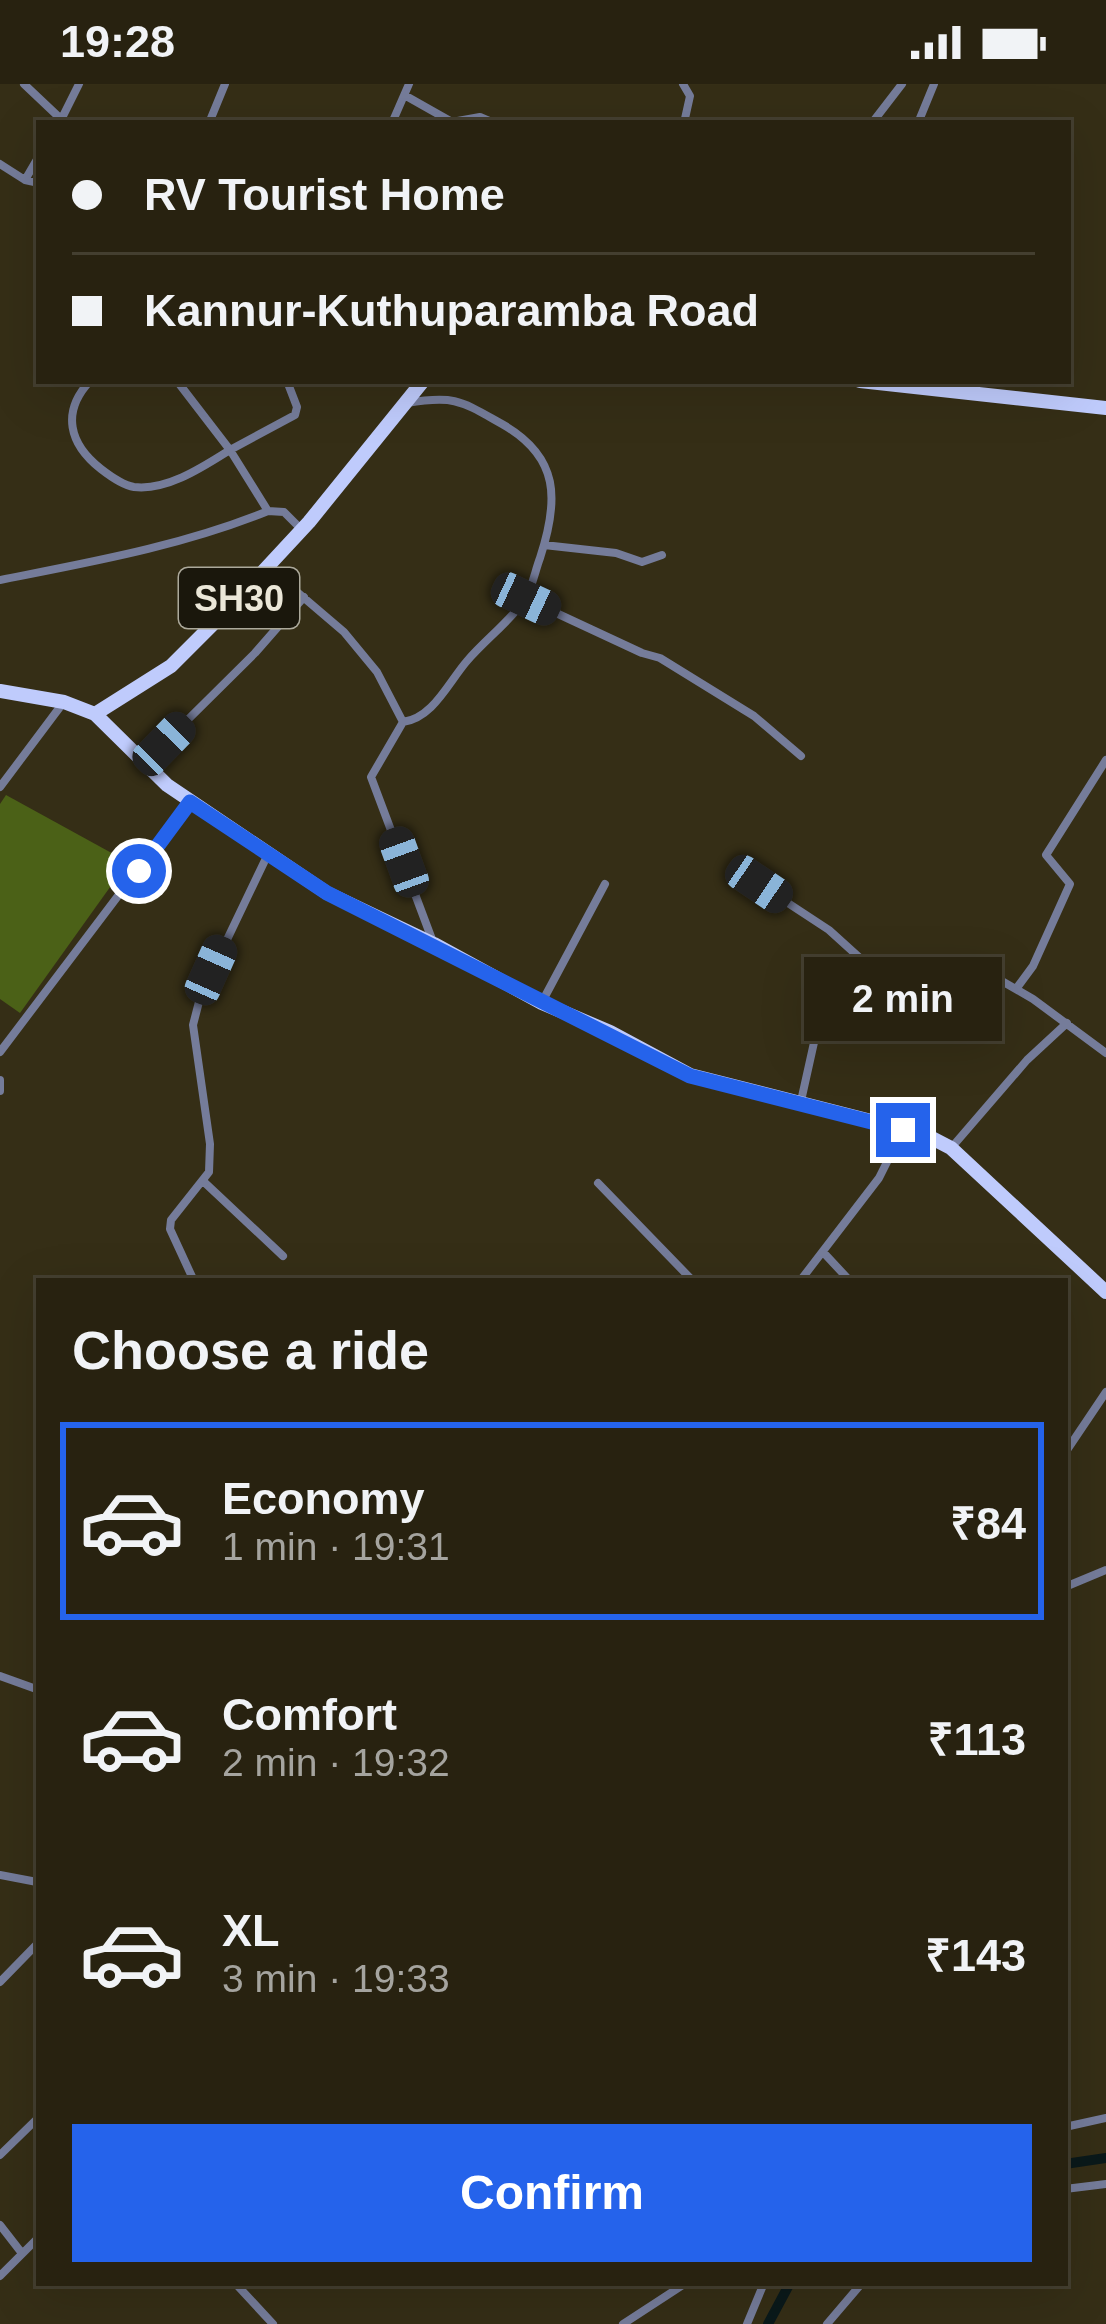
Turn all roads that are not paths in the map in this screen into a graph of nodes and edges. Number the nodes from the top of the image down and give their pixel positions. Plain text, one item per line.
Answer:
1 (24, 84) edge
2 (79, 84) edge
3 (225, 84) edge
4 (409, 84) edge
5 (683, 84) edge
6 (902, 84) edge
7 (934, 84) edge
8 (406, 96) junction
9 (60, 120) edge
10 (61, 120) edge
11 (210, 120) edge
12 (394, 120) edge
13 (448, 120) edge
14 (685, 120) edge
15 (874, 120) edge
16 (919, 120) edge
17 (36, 161) edge
18 (0, 164) edge
19 (25, 180) junction
20 (36, 182) edge
21 (87, 384) edge
22 (179, 384) edge
23 (288, 384) edge
24 (420, 384) edge
25 (888, 384) edge
26 (401, 404) junction
27 (1106, 408) edge
28 (230, 450) junction
29 (268, 511) junction
30 (302, 530) junction
31 (544, 545) junction
32 (662, 555) dead end
33 (268, 567) junction
34 (0, 580) edge
35 (304, 597) junction
36 (526, 599) junction
37 (0, 691) edge
38 (64, 702) junction
39 (94, 714) junction
40 (403, 722) junction
41 (801, 756) dead end
42 (1106, 760) edge
43 (146, 762) junction
44 (0, 787) edge
45 (190, 802) junction
46 (268, 854) junction
47 (604, 884) dead end
48 (759, 884) dead end
49 (434, 944) junction
50 (882, 978) junction
51 (1016, 989) junction
52 (542, 1004) junction
53 (1067, 1023) junction
54 (0, 1052) edge
55 (1106, 1053) edge
56 (0, 1080) edge
57 (0, 1091) edge
58 (801, 1103) junction
59 (903, 1130) junction
60 (951, 1148) junction
61 (203, 1181) junction
62 (598, 1183) dead end
63 (823, 1252) junction
64 (283, 1256) dead end
65 (193, 1278) edge
66 (690, 1278) edge
67 (802, 1278) edge
68 (847, 1278) edge
69 (1106, 1292) edge
70 (1106, 1392) edge
71 (1068, 1449) edge
72 (1106, 1570) edge
73 (1068, 1585) edge
74 (0, 1676) edge
75 (36, 1689) edge
76 (0, 1875) edge
77 (36, 1882) edge
78 (36, 1945) edge
79 (0, 1982) edge
80 (1106, 2118) edge
81 (36, 2120) edge
82 (1068, 2126) edge
83 (0, 2155) edge
84 (1106, 2183) edge
85 (1068, 2189) edge
86 (0, 2225) edge
87 (36, 2239) edge
88 (21, 2252) junction
89 (0, 2276) edge
90 (238, 2286) edge
91 (681, 2286) edge
92 (763, 2286) edge
93 (859, 2286) edge
94 (273, 2324) edge
95 (622, 2324) edge
96 (747, 2324) edge
97 (827, 2324) edge

1 - 9 street
2 - 10 street
3 - 11 street
4 - 8 street
5 - 14 street
6 - 15 street
7 - 16 street
8 - 12 street
8 - 13 street
17 - 19 street
18 - 19 street
19 - 20 street
21 - 28 street
22 - 28 street
23 - 28 street
24 - 26 main road, SH30
25 - 27 main road
26 - 30 main road, SH30
26 - 31 street
28 - 29 street
29 - 30 street
29 - 34 street
30 - 33 main road, SH30
31 - 32 street
31 - 36 street
33 - 35 street
33 - 39 main road, SH30
35 - 40 street
35 - 43 street
36 - 40 street
36 - 41 street
37 - 38 main road
38 - 39 main road
38 - 44 street
39 - 43 main road
40 - 49 street
42 - 51 street
43 - 45 main road
45 - 46 main road
45 - 54 street
46 - 49 main road
46 - 61 street
47 - 52 street
48 - 50 street
49 - 52 main road
50 - 51 street
50 - 58 street
51 - 53 street
52 - 58 main road
53 - 55 street
53 - 60 street
56 - 57 street
58 - 59 main road
59 - 60 main road
59 - 63 street
60 - 69 main road
61 - 64 street
61 - 65 street
62 - 66 street
63 - 67 street
63 - 68 street
70 - 71 street
72 - 73 street
74 - 75 street
76 - 77 street
78 - 79 street
80 - 82 street
81 - 83 street
84 - 85 street
86 - 88 street
87 - 88 street
88 - 89 street
90 - 94 street
91 - 95 street
92 - 96 street
93 - 97 street

